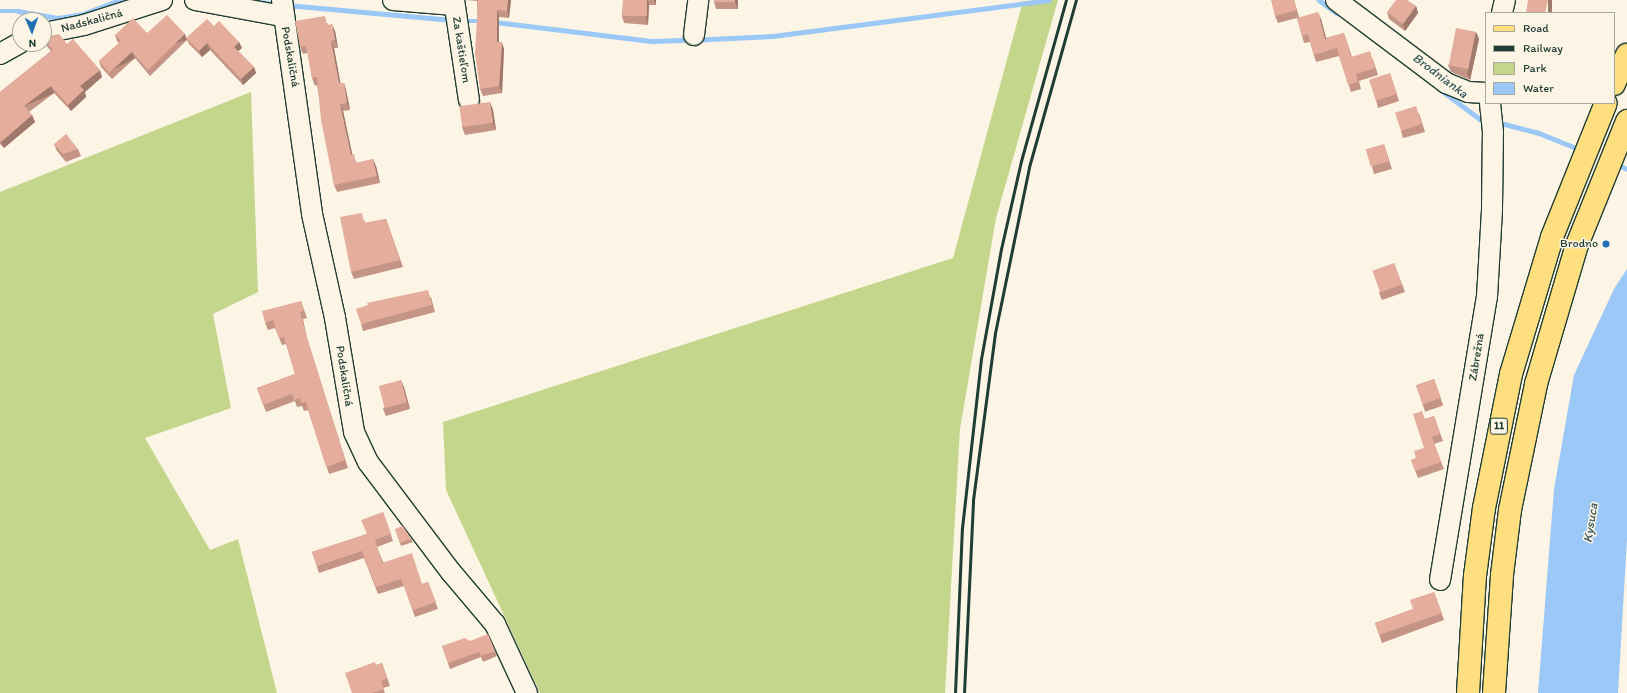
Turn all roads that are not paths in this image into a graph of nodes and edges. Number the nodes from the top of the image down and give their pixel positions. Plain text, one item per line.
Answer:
1 (162, 0) edge
2 (195, 0) edge
3 (393, 0) edge
4 (698, 0) edge
5 (1336, 0) edge
6 (1505, 0) edge
7 (282, 6) edge
8 (455, 12) edge
9 (1502, 12) edge
10 (52, 31) edge
11 (694, 35) dead end
12 (12, 47) edge
13 (0, 54) edge
14 (1627, 55) edge
15 (1615, 82) edge
16 (1485, 93) edge
17 (469, 100) dead end
18 (1606, 104) edge
19 (1492, 117) edge
20 (1627, 120) edge
21 (1440, 580) dead end
22 (527, 693) edge
23 (1468, 693) edge
24 (1494, 693) edge

1 - 10 street, Nadskaličná
2 - 7 street
3 - 8 street
4 - 11 street
5 - 16 street
6 - 9 street
7 - 22 street, Podskaličná
8 - 17 street, Za kaštieľom
12 - 13 street
14 - 15 main road
18 - 23 main road, 11
19 - 21 street, Zábrežná
20 - 24 main road, 11

